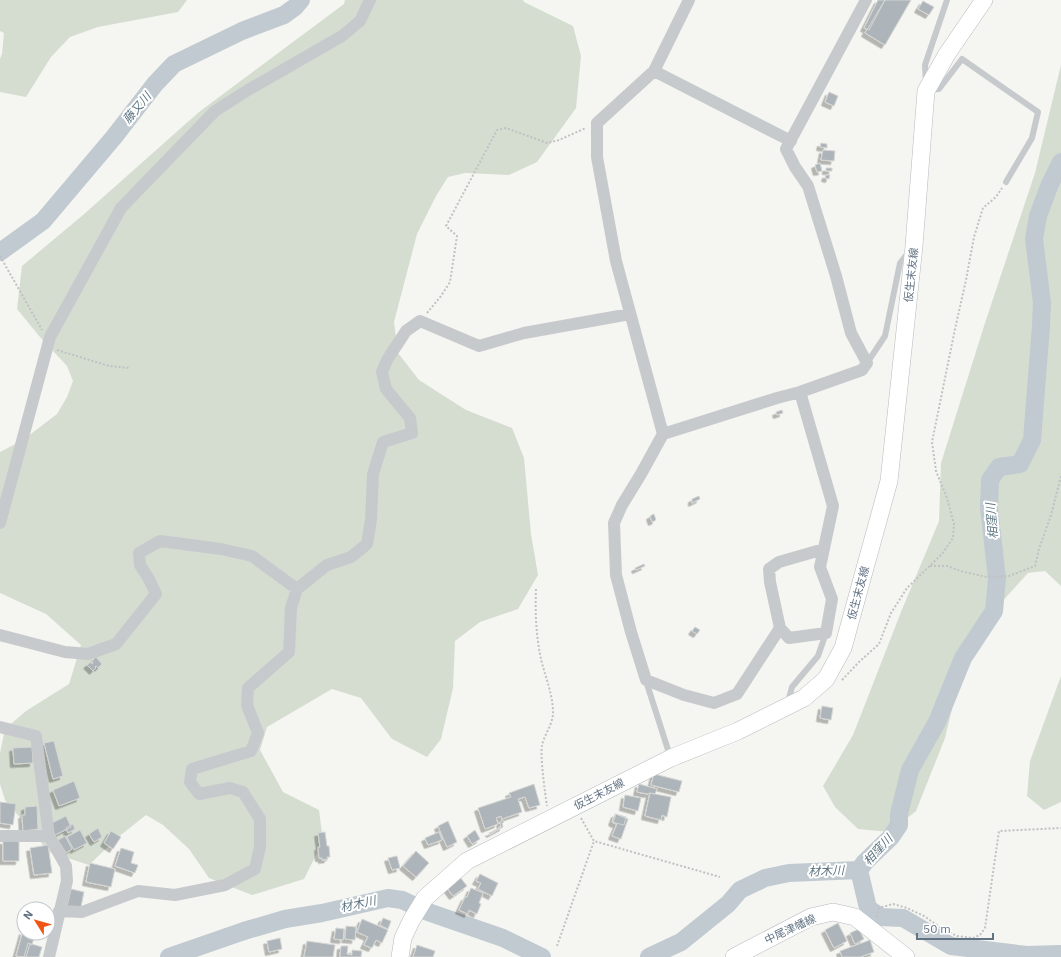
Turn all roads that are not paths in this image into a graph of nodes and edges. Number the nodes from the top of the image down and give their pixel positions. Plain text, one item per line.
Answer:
1 (370, 0) edge
2 (689, 0) edge
3 (866, 0) edge
4 (947, 0) edge
5 (984, 0) edge
6 (654, 71) junction
7 (926, 91) junction
8 (791, 141) junction
9 (1006, 182) road end
10 (914, 246) junction
11 (630, 314) junction
12 (867, 363) junction
13 (800, 392) junction
14 (663, 434) junction
15 (0, 523) edge
16 (824, 549) junction
17 (298, 589) junction
18 (780, 628) junction
19 (826, 633) junction
20 (0, 635) edge
21 (646, 680) junction
22 (788, 706) junction
23 (0, 727) edge
24 (671, 758) junction
25 (0, 836) edge
26 (49, 836) junction
27 (59, 910) junction
28 (49, 957) edge
29 (400, 957) edge
30 (734, 957) edge
31 (906, 957) edge

1 - 15 street
2 - 6 street
3 - 8 street
4 - 7 lane
5 - 7 main road, 仮生末友線
6 - 8 street
6 - 11 street
7 - 9 lane
7 - 10 main road, 仮生末友線
8 - 12 street
10 - 12 lane
10 - 22 main road, 仮生末友線
11 - 14 street
11 - 17 street
12 - 13 street
13 - 14 street
13 - 16 street
14 - 21 street
16 - 18 street
16 - 19 street
17 - 20 street
17 - 27 street
18 - 19 street
18 - 21 street
19 - 22 lane
21 - 24 lane
22 - 24 main road, 仮生末友線
23 - 26 street
24 - 29 main road, 仮生末友線
25 - 26 street
26 - 27 street
27 - 28 street
30 - 31 main road, 中尾津幡線

